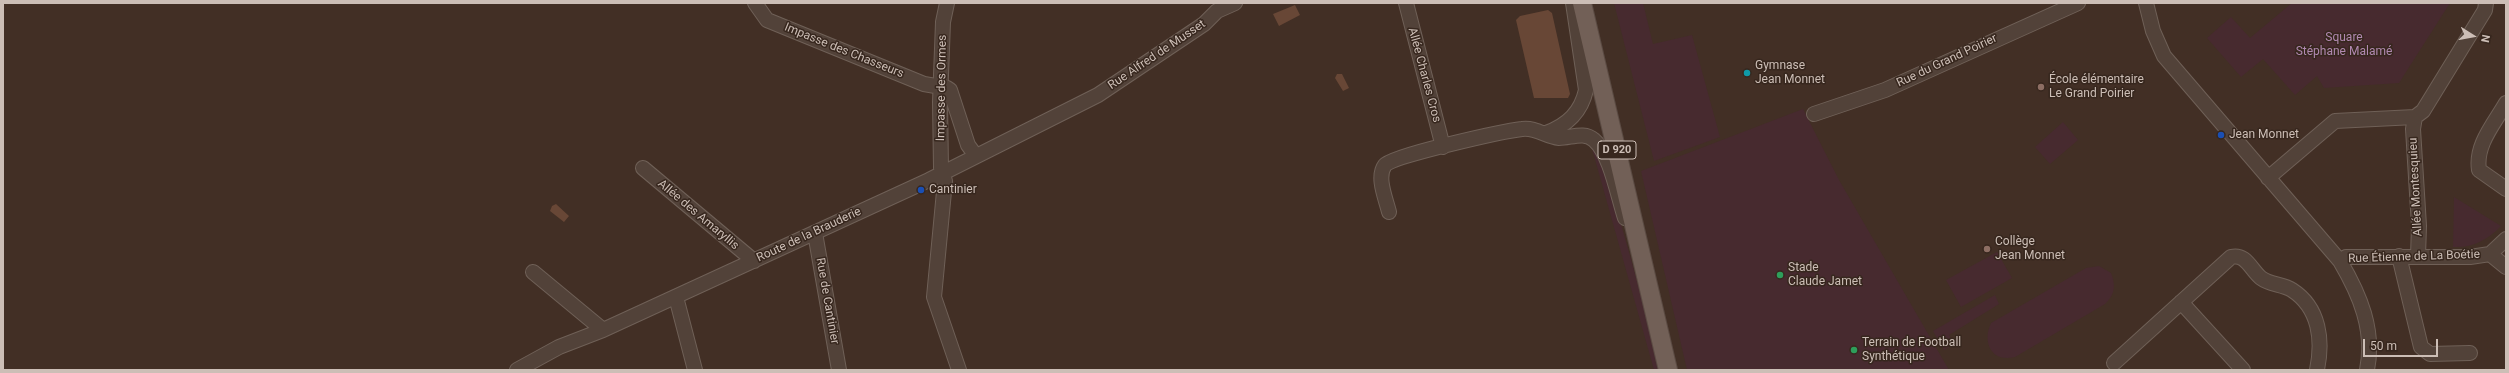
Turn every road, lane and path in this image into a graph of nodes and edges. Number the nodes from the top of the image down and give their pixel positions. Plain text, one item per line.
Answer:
1 (755, 3) edge
2 (947, 3) edge
3 (1235, 3) edge
4 (1406, 3) edge
5 (1573, 3) edge
6 (1582, 3) edge
7 (2078, 3) edge
8 (2146, 3) edge
9 (1219, 7) edge
10 (2485, 7) edge
11 (2046, 9) edge
12 (940, 87) junction
13 (1098, 95) joint
14 (2506, 103) edge
15 (1814, 114) dead end
16 (2415, 117) junction
17 (962, 130) junction
18 (1546, 133) junction
19 (941, 136) junction
20 (1443, 147) junction
21 (976, 156) junction
22 (643, 168) dead end
23 (943, 172) junction
24 (2268, 178) junction
25 (2506, 189) edge
26 (1389, 212) dead end
27 (815, 233) junction
28 (2506, 239) edge
29 (2490, 254) junction
30 (2399, 256) junction
31 (2418, 256) junction
32 (754, 261) junction
33 (2340, 261) junction
34 (2506, 267) edge
35 (532, 272) dead end
36 (676, 297) junction
37 (1651, 298) junction
38 (2182, 302) junction
39 (603, 330) junction
40 (2470, 353) dead end
41 (2114, 368) edge
42 (517, 370) edge
43 (695, 370) edge
44 (839, 370) edge
45 (959, 370) edge
46 (1668, 370) edge
47 (2244, 370) edge
48 (2317, 370) edge
49 (2367, 370) edge

1 - 12 street, Impasse des Chasseurs
2 - 12 street, Impasse des Ormes
3 - 9 street, Rue Alfred de Musset
4 - 20 street, Allée Charles Cros
5 - 18 street
6 - 37 main road, D 920
7 - 11 street, Rue du Grand Poirier
8 - 24 street
9 - 13 street, Rue Alfred de Musset
10 - 16 street
11 - 15 street, Rue du Grand Poirier
12 - 17 street
12 - 19 street, Impasse des Ormes
13 - 21 street, Route de la Brauderie
14 - 25 street
16 - 24 street
16 - 31 street, Allée Montesquieu
17 - 19 street
17 - 21 street
18 - 20 street
18 - 37 street
19 - 23 street, Impasse des Ormes
20 - 26 street
21 - 23 street, Route de la Brauderie
22 - 32 street, Allée des Amaryllis
23 - 27 street, Route de la Brauderie
23 - 45 street, Impasse des Ormes
24 - 33 street
27 - 32 street, Route de la Brauderie
27 - 44 street, Rue de Cantinier
28 - 29 street, Rue Étienne de La Boétie
29 - 31 street, Rue Étienne de La Boétie
29 - 34 street
30 - 31 street, Rue Étienne de La Boétie
30 - 33 street, Rue Étienne de La Boétie
30 - 40 street
32 - 36 street, Route de la Brauderie
33 - 49 street
35 - 39 street
36 - 39 street, Route de la Brauderie
36 - 43 street
37 - 46 main road, D 920
38 - 41 street
38 - 47 street
38 - 48 street
39 - 42 street, Route de la Brauderie

